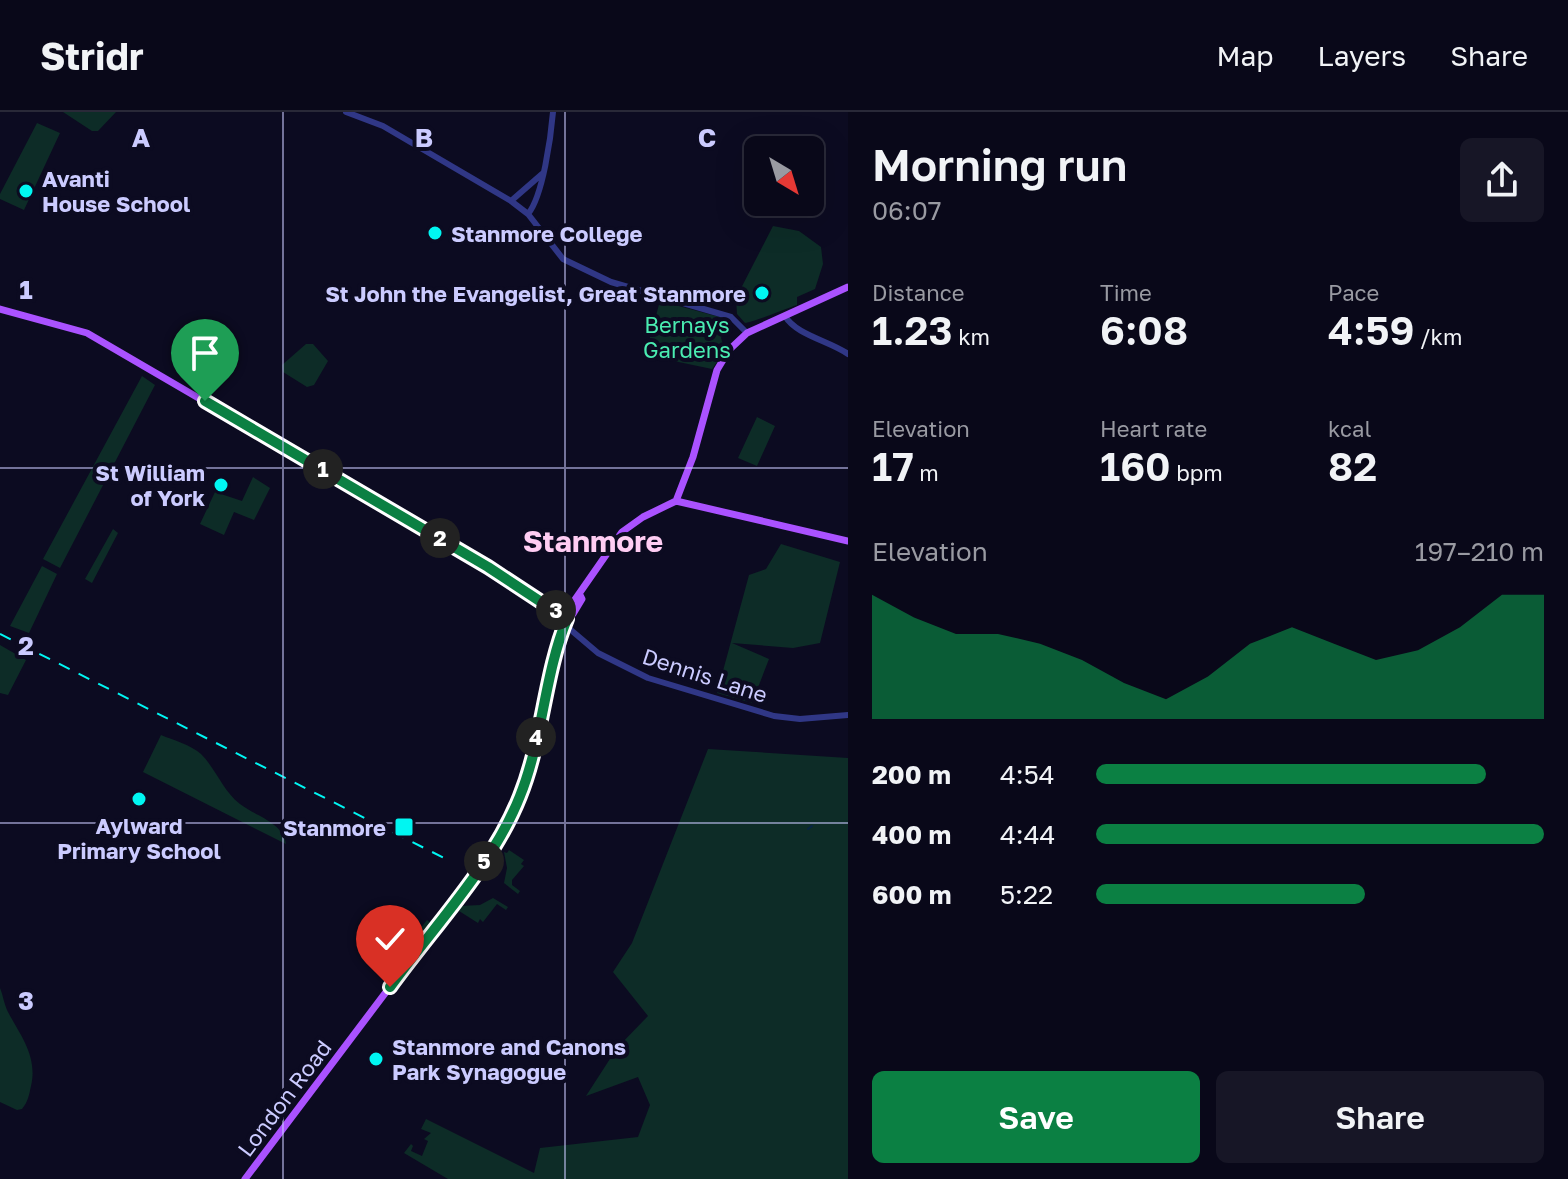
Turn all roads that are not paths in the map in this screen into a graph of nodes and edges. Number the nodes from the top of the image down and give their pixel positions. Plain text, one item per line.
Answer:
1 (346, 112) edge
2 (553, 112) edge
3 (542, 174) junction
4 (511, 201) junction
5 (528, 214) junction
6 (848, 287) edge
7 (0, 309) edge
8 (785, 316) junction
9 (747, 333) junction
10 (848, 354) edge
11 (676, 501) junction
12 (848, 541) edge
13 (580, 595) junction
14 (572, 604) junction
15 (553, 608) junction
16 (567, 619) junction
17 (848, 715) edge
18 (245, 1179) edge

1 - 4 street
2 - 3 street
3 - 4 street
3 - 5 street
4 - 5 street
5 - 9 street
6 - 8 main road
7 - 15 main road
8 - 9 main road
8 - 10 street
9 - 11 main road
11 - 12 main road
11 - 13 main road
13 - 14 main road
13 - 16 main road
14 - 15 main road
14 - 16 main road
15 - 16 main road
16 - 17 street, Dennis Lane
16 - 18 main road, London Road

